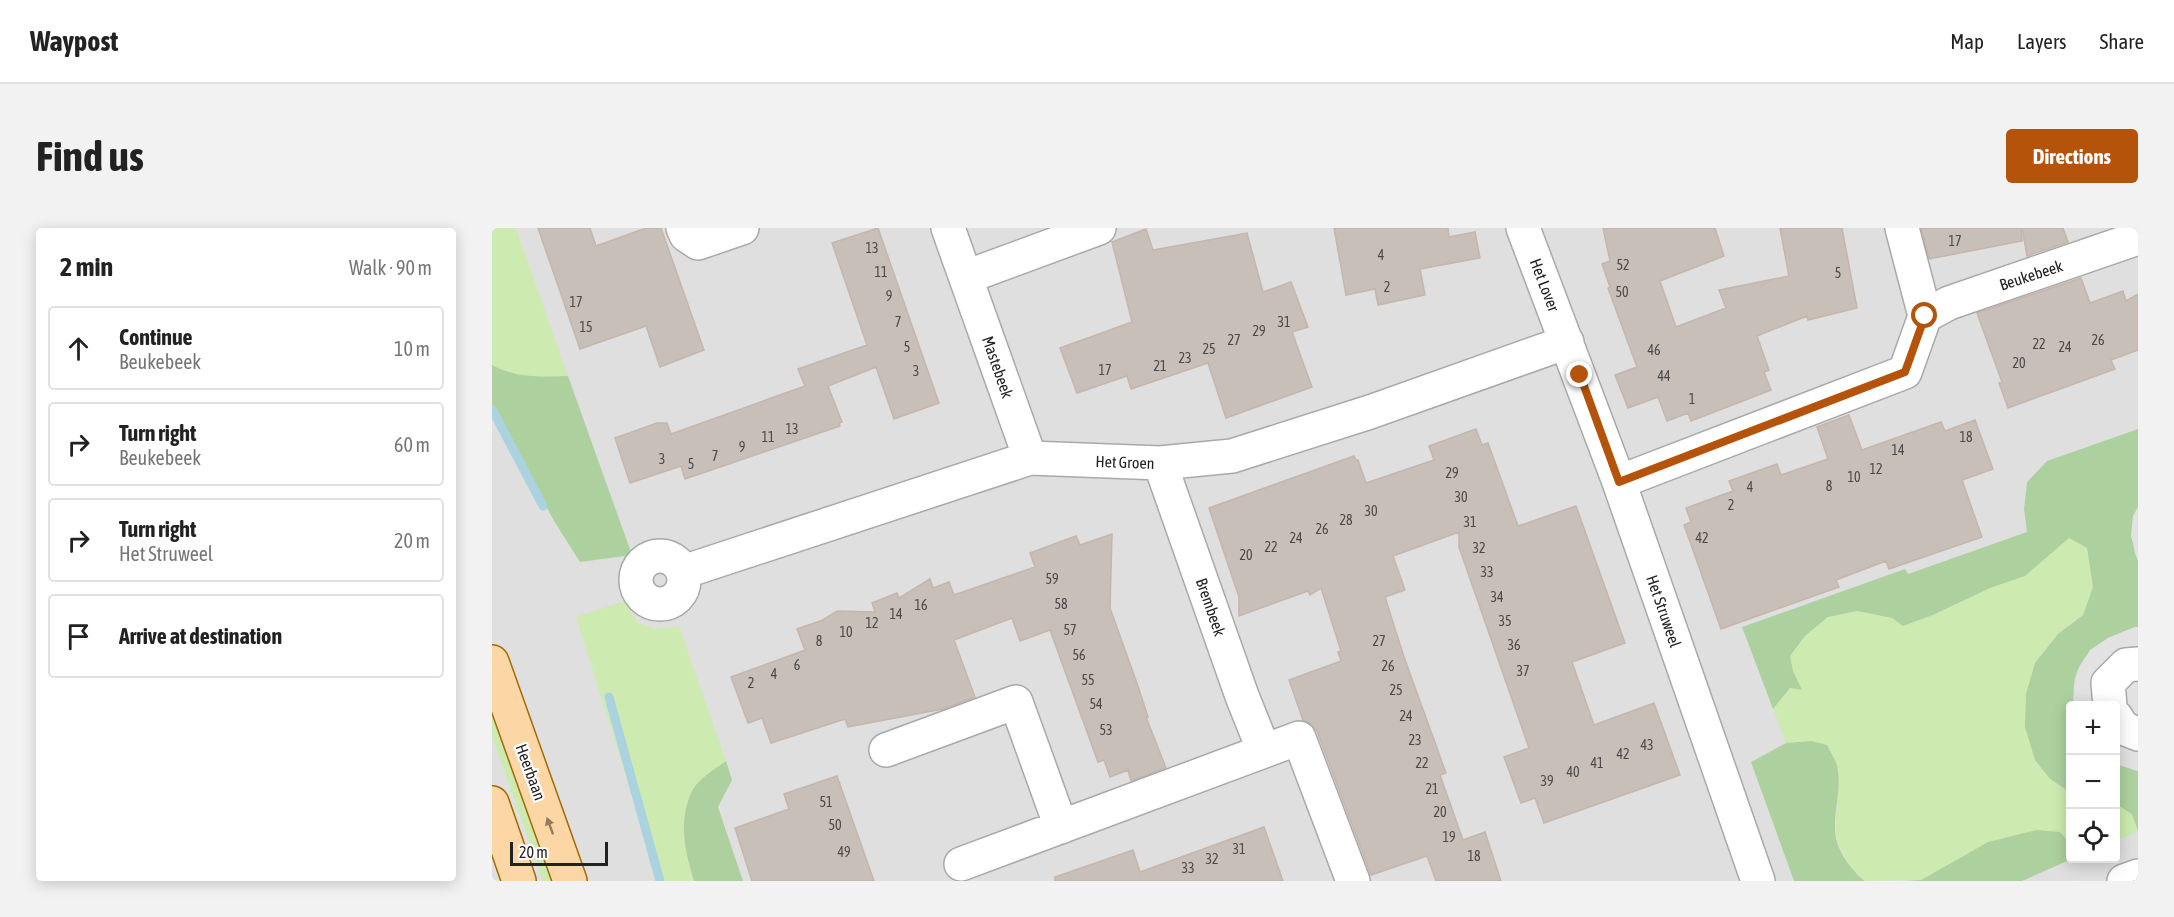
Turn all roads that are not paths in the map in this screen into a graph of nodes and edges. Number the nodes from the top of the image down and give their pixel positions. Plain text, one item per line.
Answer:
1 (683, 228) edge
2 (742, 228) edge
3 (948, 228) edge
4 (1099, 228) edge
5 (1523, 228) edge
6 (1902, 228) edge
7 (2138, 238) edge
8 (1030, 240) edge
9 (966, 277) junction
10 (1925, 316) junction
11 (1567, 342) junction
12 (1030, 458) junction
13 (1160, 463) junction
14 (1619, 482) junction
15 (683, 572) dead end
16 (492, 662) edge
17 (2138, 664) edge
18 (2110, 701) edge
19 (2120, 724) edge
20 (2138, 734) edge
21 (886, 750) dead end
22 (1264, 751) junction
23 (492, 803) edge
24 (1061, 827) junction
25 (961, 864) dead end
26 (2138, 876) edge
27 (519, 881) edge
28 (570, 881) edge
29 (1353, 881) edge
30 (1758, 881) edge
31 (2124, 881) edge

1 - 2 street
3 - 9 street, Mastebeek
4 - 8 street
5 - 11 street, Het Lover
6 - 10 street
7 - 10 street, Beukebeek
8 - 9 street
9 - 12 street, Mastebeek
10 - 14 street
11 - 13 street, Het Groen
11 - 14 street, Het Struweel
12 - 13 street, Het Groen
12 - 15 street, Het Groen
13 - 22 street, Brembeek
14 - 30 street, Het Struweel
28 -> 16 main road, Heerbaan
17 - 18 street
19 - 20 street
21 - 24 street
22 - 24 street
22 - 29 street
23 - 27 main road
24 - 25 street
26 - 31 street

